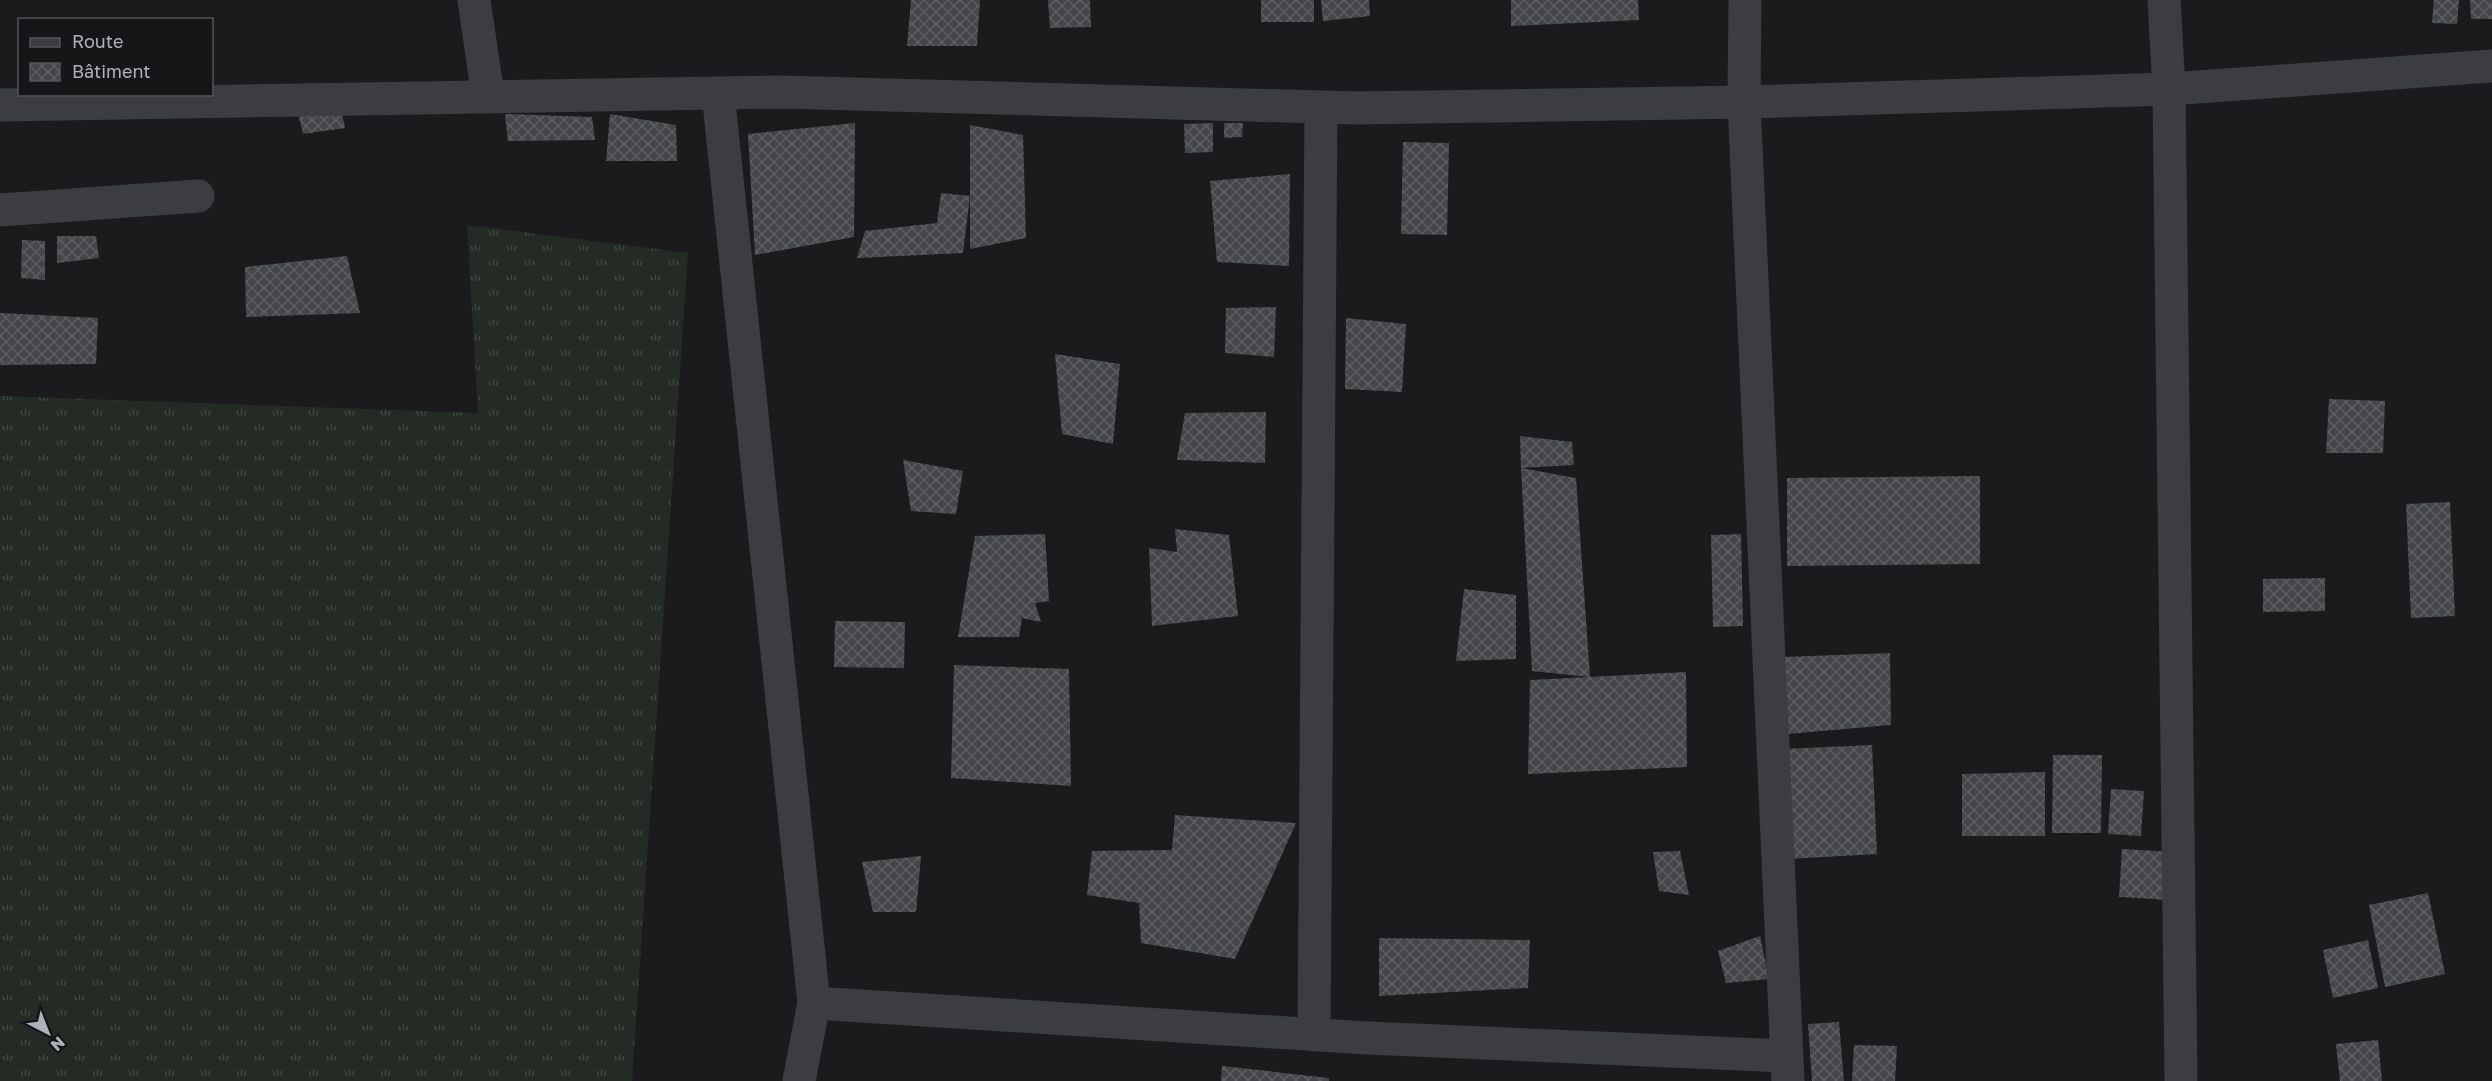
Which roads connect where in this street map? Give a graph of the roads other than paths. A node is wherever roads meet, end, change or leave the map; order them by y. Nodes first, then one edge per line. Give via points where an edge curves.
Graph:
1 (474, 0) edge
2 (1745, 0) edge
3 (2164, 0) edge
4 (2492, 66) edge
5 (2169, 89) junction
6 (718, 93) junction
7 (488, 96) junction
8 (1744, 102) junction
9 (0, 105) edge
10 (1321, 107) junction
11 (198, 196) dead end
12 (0, 210) edge
13 (814, 1003) junction
14 (1314, 1035) junction
15 (1786, 1068) edge
16 (799, 1081) edge
17 (2181, 1081) edge

1 - 7 street
2 - 8 street
3 - 5 street
4 - 5 street
5 - 8 street
5 - 17 street
6 - 7 street
6 - 10 street
6 - 13 street
7 - 9 street
8 - 10 street
8 - 15 street
10 - 14 street
11 - 12 street
13 - 14 street
13 - 16 street
14 - 15 street

